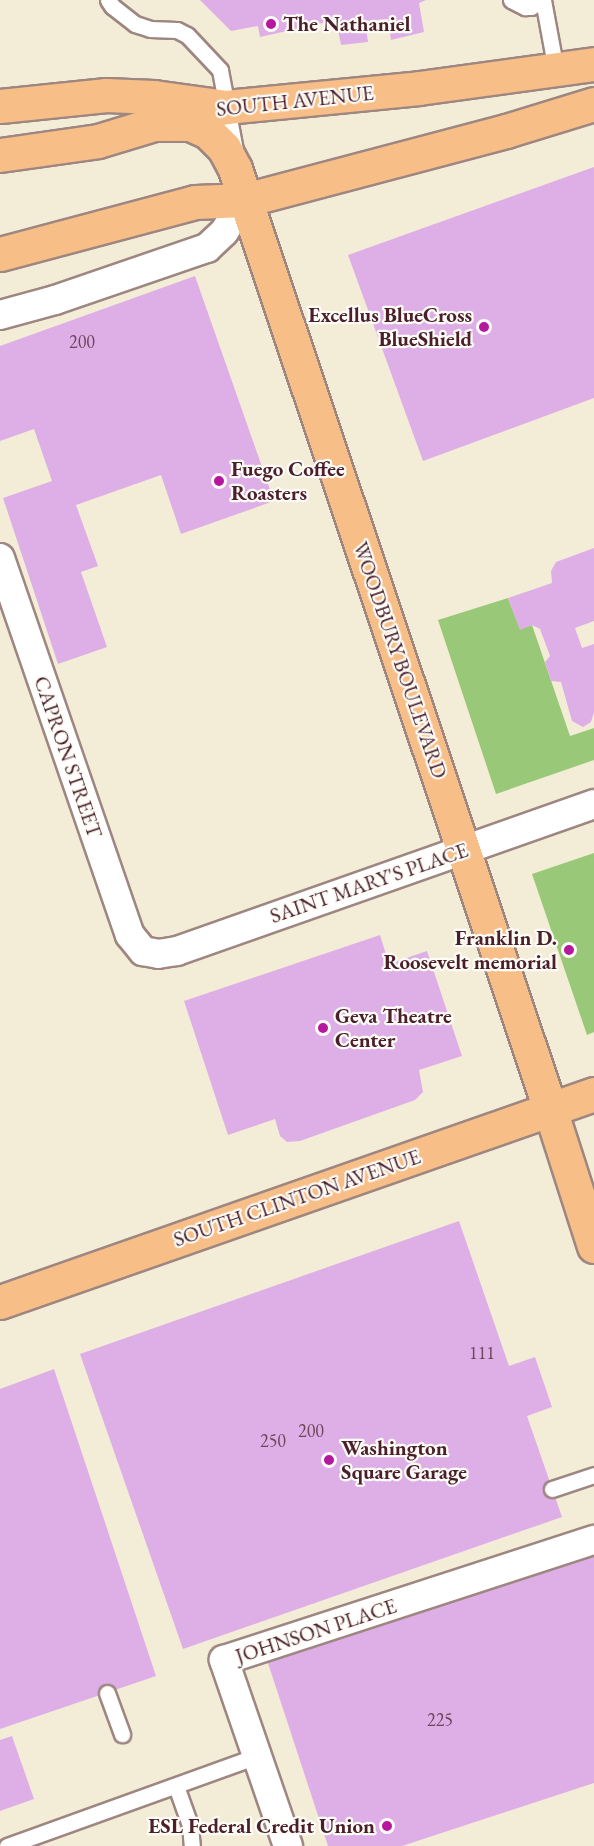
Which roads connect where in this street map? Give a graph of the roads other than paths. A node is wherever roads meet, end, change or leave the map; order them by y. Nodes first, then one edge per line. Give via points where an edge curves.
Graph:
1 (108, 0) edge
2 (511, 0) edge
3 (543, 0) edge
4 (594, 64) edge
5 (556, 70) junction
6 (594, 104) edge
7 (0, 106) edge
8 (226, 107) junction
9 (157, 124) junction
10 (0, 155) edge
11 (245, 200) junction
12 (0, 254) edge
13 (0, 315) edge
14 (0, 558) edge
15 (6, 594) edge
16 (594, 804) edge
17 (464, 850) junction
18 (143, 951) joint
19 (594, 1094) edge
20 (550, 1109) junction
21 (594, 1246) edge
22 (0, 1302) edge
23 (594, 1475) edge
24 (552, 1489) dead end
25 (594, 1540) edge
26 (108, 1693) dead end
27 (122, 1734) dead end
28 (257, 1756) junction
29 (176, 1786) junction
30 (7, 1846) edge
31 (192, 1846) edge
32 (288, 1846) edge

1 - 8 lane via 135,24 177,30 196,42 220,70
2 - 3 lane via 525,7
3 - 5 lane
4 - 5 main road, SOUTH AVENUE
5 - 8 main road, SOUTH AVENUE
6 - 11 main road
7 - 8 main road via 106,95
8 - 9 main road, SOUTH AVENUE
8 - 11 lane
9 - 10 main road, SOUTH AVENUE via 98,141
9 - 11 main road, WOODBURY BOULEVARD via 190,124 217,139 230,158
11 - 12 main road via 195,202
11 - 13 street via 224,232 207,248
11 - 17 main road, WOODBURY BOULEVARD
14 - 15 street, CAPRON STREET
15 - 18 street, CAPRON STREET via 130,935
16 - 17 street, SAINT MARY'S PLACE
17 - 18 street, SAINT MARY'S PLACE via 177,951
17 - 20 main road, WOODBURY BOULEVARD
19 - 20 main road, SOUTH CLINTON AVENUE
20 - 21 main road, WOODBURY BOULEVARD
20 - 22 main road, SOUTH CLINTON AVENUE
23 - 24 lane
25 - 28 street, JOHNSON PLACE via 224,1660
26 - 27 lane
28 - 29 lane
28 - 32 street, JOHNSON PLACE
29 - 30 lane
29 - 31 lane via 190,1826

